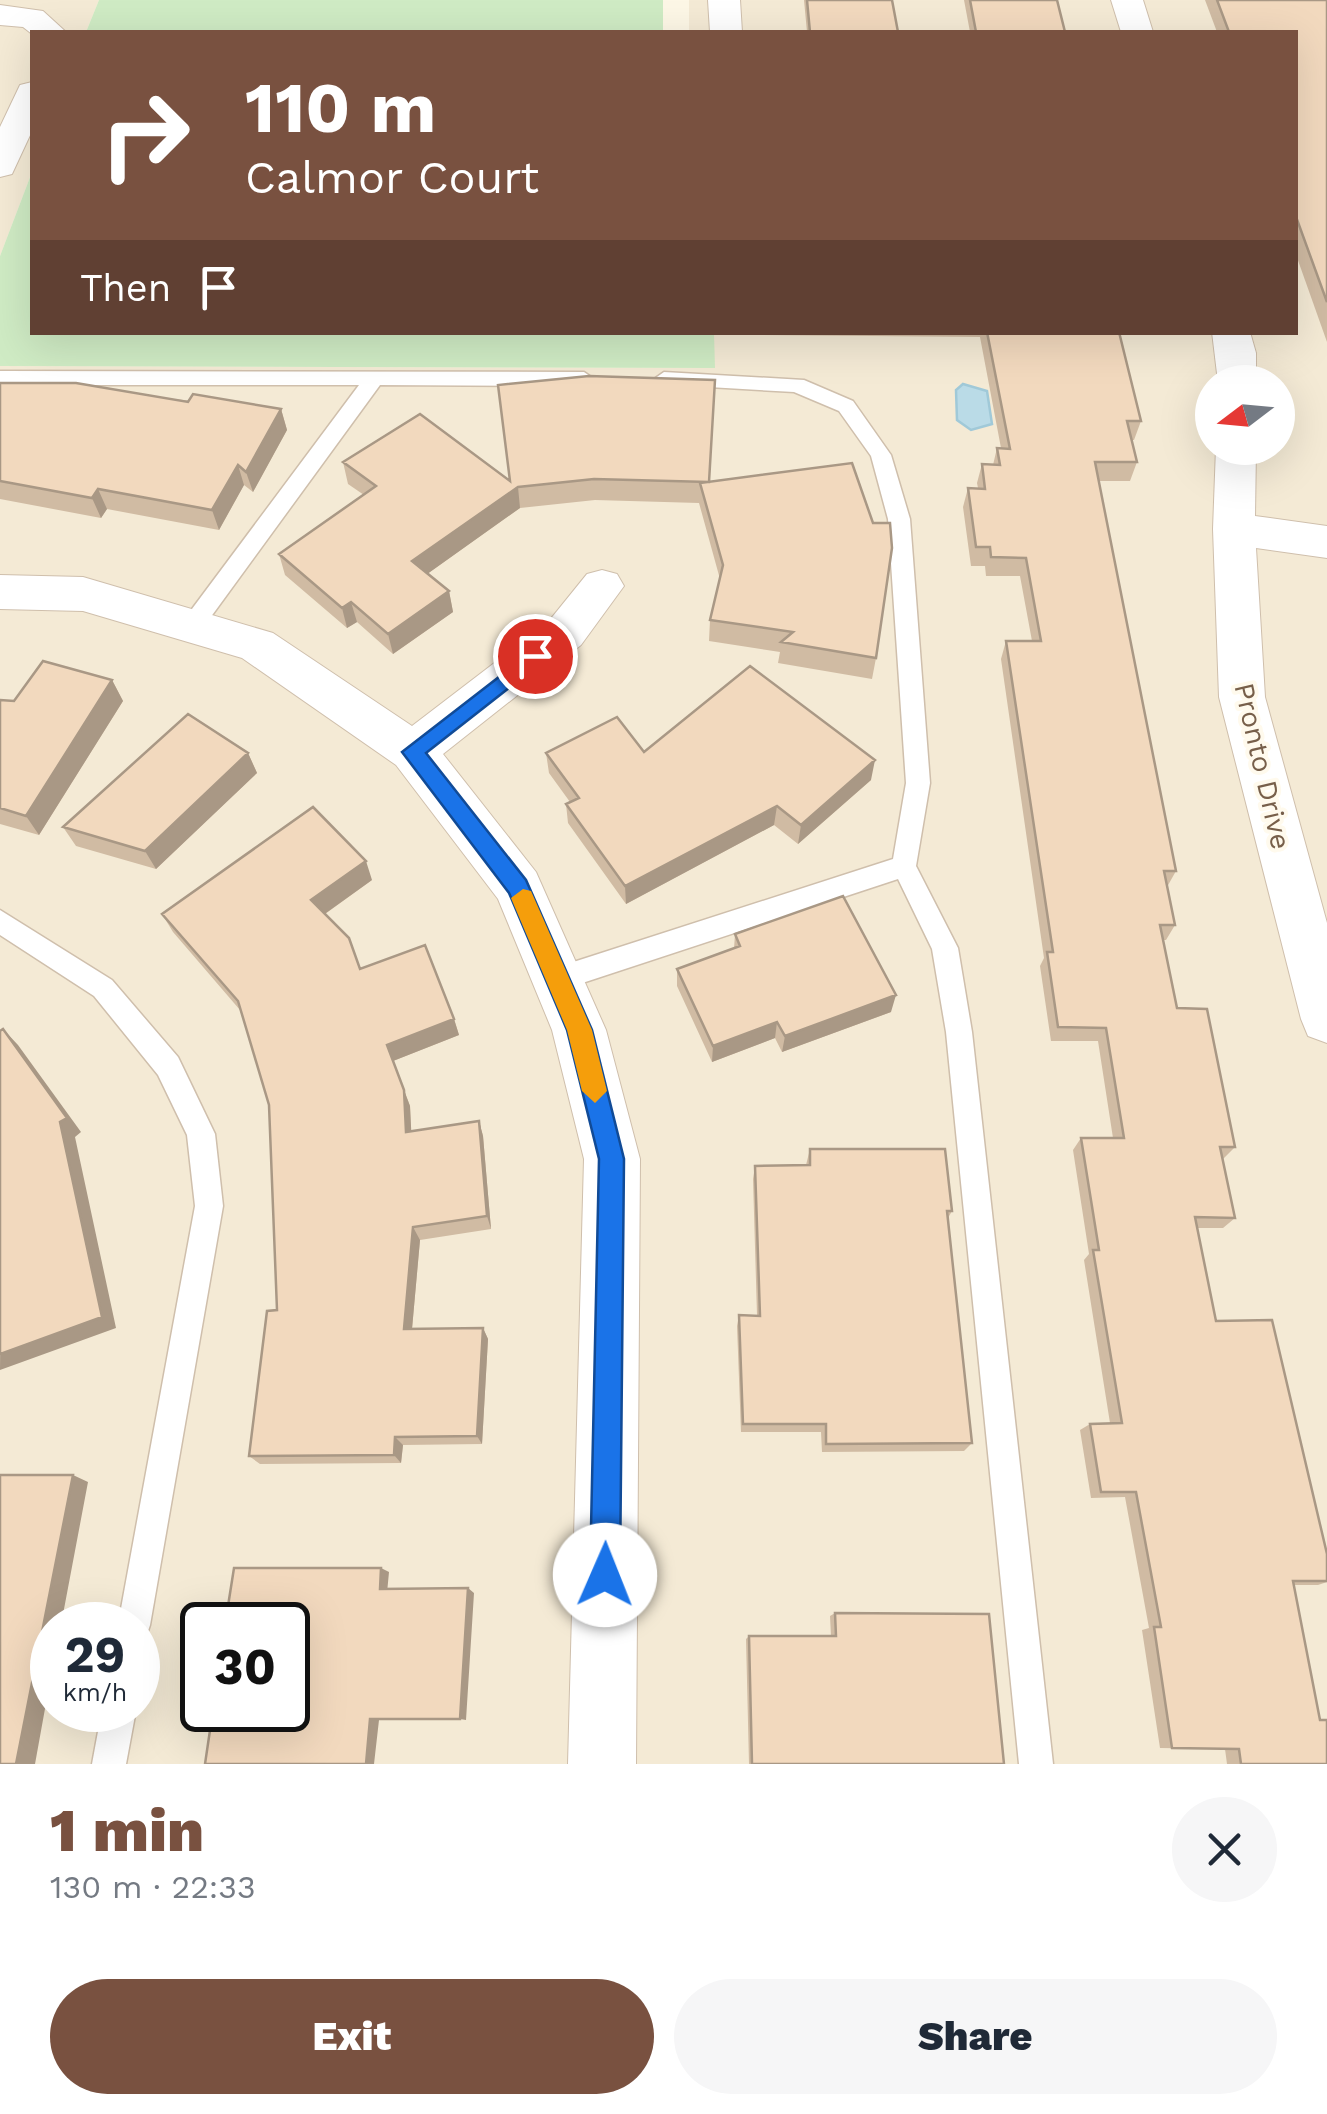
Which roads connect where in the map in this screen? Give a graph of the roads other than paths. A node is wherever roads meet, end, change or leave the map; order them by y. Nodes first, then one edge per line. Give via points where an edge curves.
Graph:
1 (724, 0) edge
2 (1127, 0) edge
3 (0, 15) edge
4 (47, 30) edge
5 (726, 30) edge
6 (1136, 30) edge
7 (30, 97) edge
8 (0, 167) edge
9 (1232, 335) edge
10 (1237, 365) edge
11 (0, 378) edge
12 (374, 379) junction
13 (608, 379) edge
14 (647, 380) edge
15 (1236, 465) edge
16 (1234, 529) junction
17 (1327, 542) edge
18 (602, 586) dead end
19 (0, 592) edge
20 (194, 623) junction
21 (413, 752) junction
22 (904, 866) junction
23 (0, 921) edge
24 (558, 979) junction
25 (1327, 1020) edge
26 (138, 1602) edge
27 (114, 1732) edge
28 (109, 1764) edge
29 (602, 1764) edge
30 (1036, 1764) edge

1 - 5 street
2 - 6 street
3 - 4 street via 32,18
7 - 8 street
9 - 10 street
11 - 12 lane
12 - 13 lane
12 - 20 lane
14 - 22 lane via 797,385 846,406 881,455 898,519 918,783
15 - 16 street, Pronto Drive
16 - 17 street
16 - 25 street, Pronto Drive via 1242,697
18 - 21 street via 565,633
19 - 20 street via 83,594
20 - 21 street via 257,645
21 - 24 street via 518,887
22 - 24 lane
22 - 30 lane via 945,948 958,1032
23 - 26 lane via 103,988 168,1066 201,1134 209,1206
24 - 29 street via 580,1030 612,1159
27 - 28 lane

